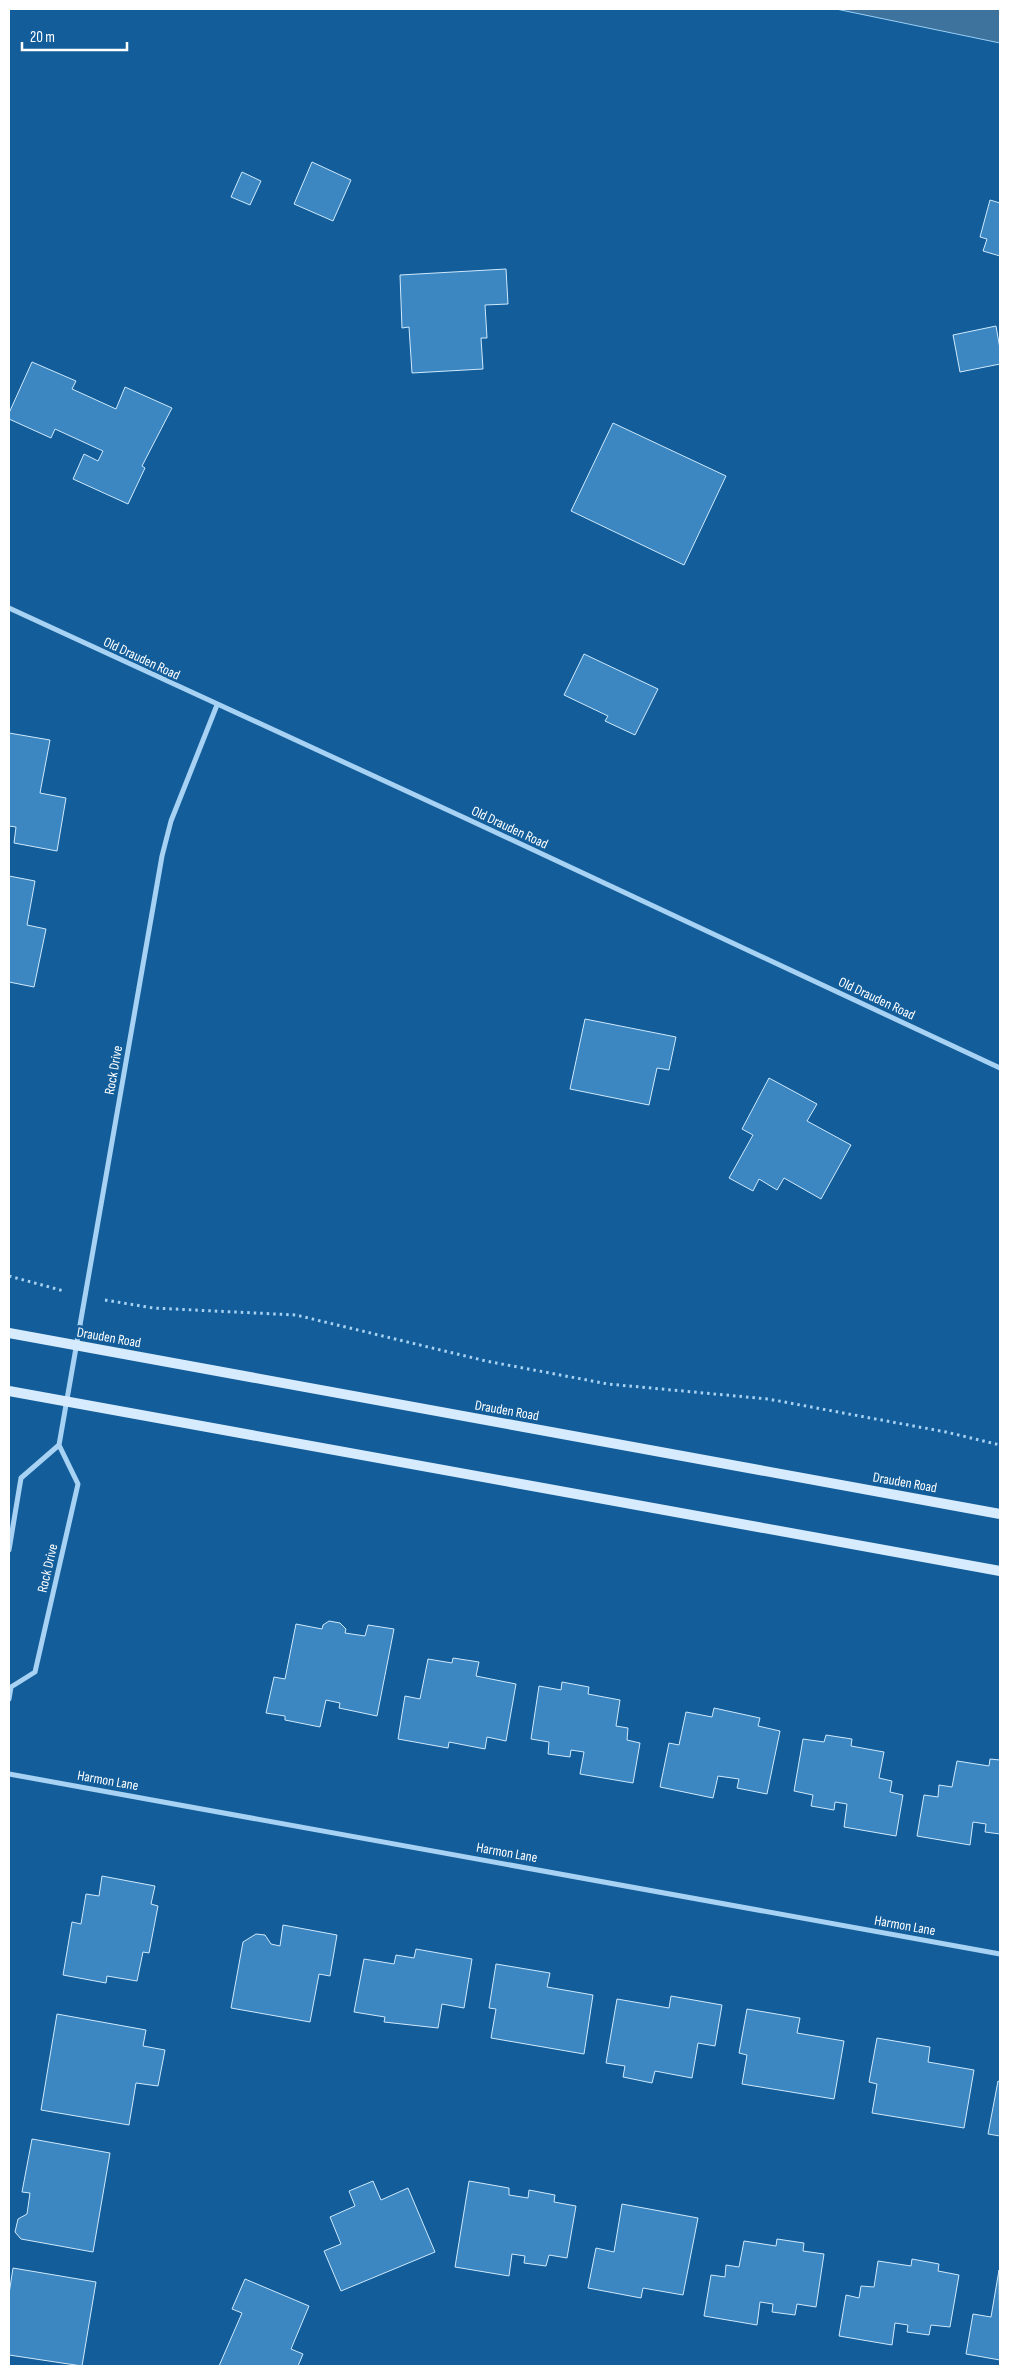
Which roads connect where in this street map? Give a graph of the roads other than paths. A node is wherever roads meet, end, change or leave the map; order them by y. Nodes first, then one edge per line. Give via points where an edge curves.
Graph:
1 (9, 608) edge
2 (217, 706) junction
3 (1000, 1068) edge
4 (9, 1333) edge
5 (76, 1345) junction
6 (9, 1391) edge
7 (66, 1401) junction
8 (59, 1445) junction
9 (1000, 1514) edge
10 (9, 1550) edge
11 (1000, 1571) edge
12 (10, 1685) edge
13 (9, 1699) edge
14 (9, 1774) edge
15 (1000, 1954) edge

1 - 2 street, Old Drauden Road
2 - 3 street, Old Drauden Road
2 - 5 street, Rock Drive via 171,821 162,856
4 - 5 street, Drauden Road
5 - 7 street, Rock Drive
5 - 9 street, Drauden Road
6 - 7 street
7 - 8 street, Rock Drive
7 - 11 street
8 - 10 street via 21,1478
8 - 12 street, Rock Drive via 78,1484 35,1672
12 - 13 street, Rock Drive
14 - 15 street, Harmon Lane

